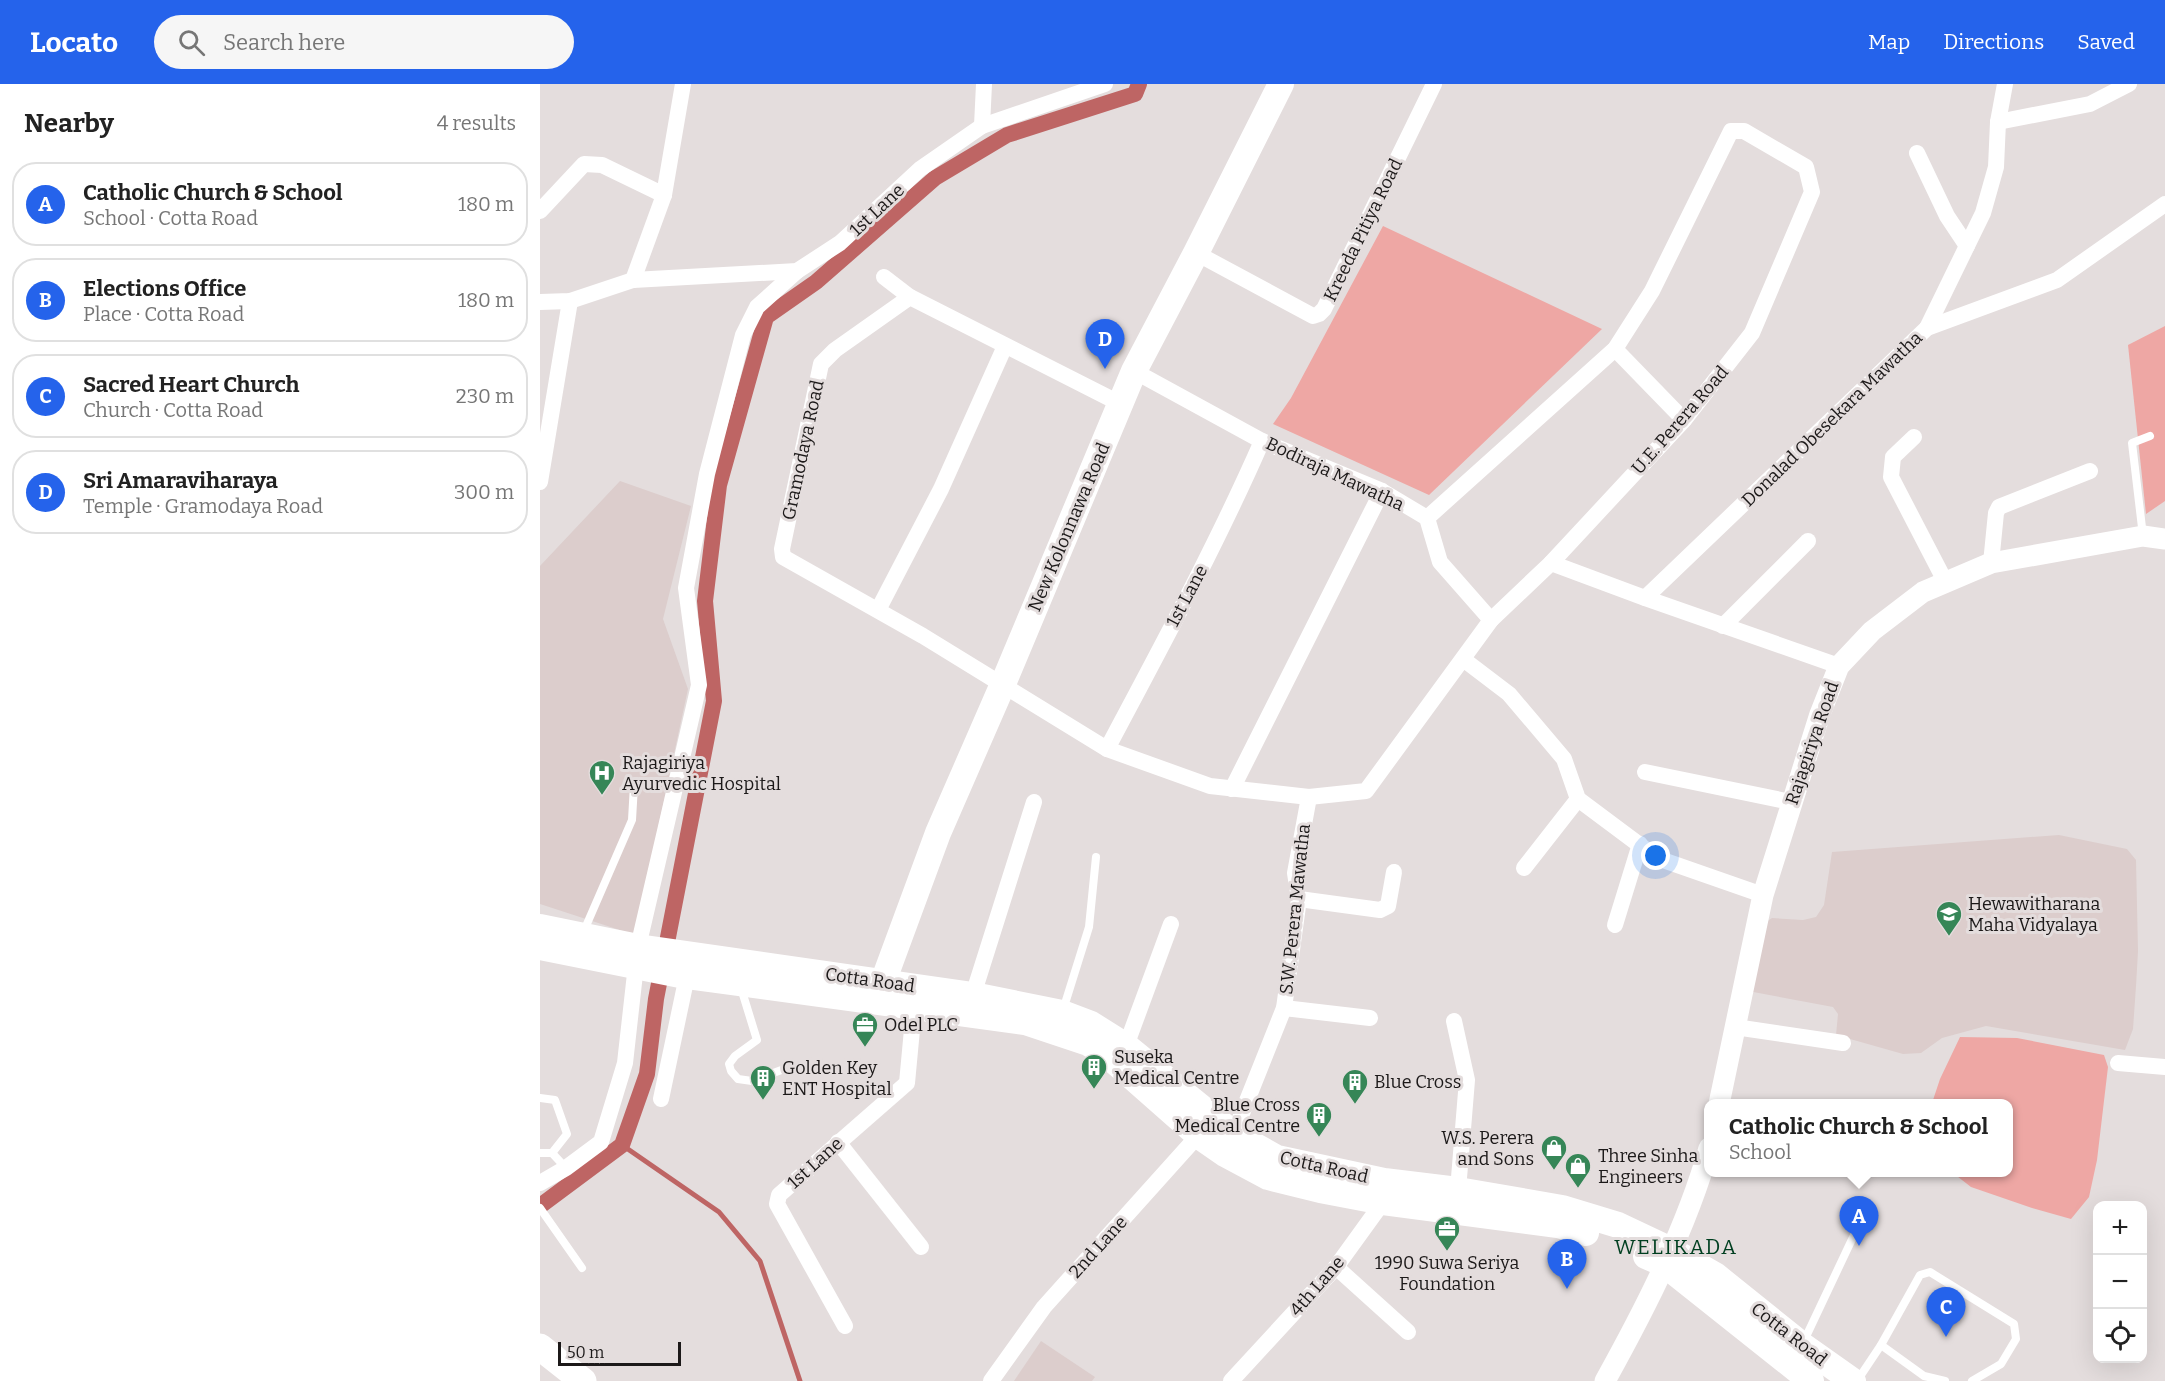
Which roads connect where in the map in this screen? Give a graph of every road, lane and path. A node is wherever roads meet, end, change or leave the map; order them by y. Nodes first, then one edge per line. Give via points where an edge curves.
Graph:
1 (683, 84) edge
2 (984, 84) edge
3 (1105, 84) edge
4 (1281, 84) edge
5 (1434, 84) edge
6 (2005, 84) edge
7 (2129, 84) edge
8 (1998, 122) junction
9 (982, 126) junction
10 (1917, 153) dead end
11 (664, 195) junction
12 (2165, 204) edge
13 (540, 211) edge
14 (1968, 246) junction
15 (1196, 253) junction
16 (797, 271) junction
17 (884, 277) dead end
18 (633, 280) junction
19 (910, 297) junction
20 (540, 302) edge
21 (570, 302) junction
22 (1927, 328) junction
23 (1005, 346) junction
24 (1615, 349) junction
25 (1134, 371) junction
26 (1121, 404) junction
27 (1684, 420) junction
28 (2150, 436) dead end
29 (1914, 437) dead end
30 (1262, 441) junction
31 (2090, 471) dead end
32 (540, 482) edge
33 (1382, 491) junction
34 (1427, 518) junction
35 (2143, 536) junction
36 (2165, 539) edge
37 (1808, 541) dead end
38 (1551, 563) junction
39 (1991, 563) junction
40 (1946, 583) junction
41 (1645, 598) junction
42 (878, 610) junction
43 (1491, 620) junction
44 (1723, 626) junction
45 (1463, 658) junction
46 (1839, 666) junction
47 (1003, 684) junction
48 (1107, 749) junction
49 (1645, 772) dead end
50 (634, 785) dead end
51 (1232, 789) junction
52 (1309, 797) junction
53 (1578, 799) junction
54 (1034, 802) dead end
55 (1791, 802) junction
56 (1640, 844) junction
57 (1096, 857) dead end
58 (1524, 868) dead end
59 (1394, 872) dead end
60 (1763, 895) junction
61 (1299, 899) junction
62 (1171, 924) dead end
63 (1615, 925) dead end
64 (540, 927) edge
65 (582, 937) junction
66 (540, 947) edge
67 (637, 957) junction
68 (684, 968) junction
69 (741, 971) junction
70 (883, 982) junction
71 (973, 995) junction
72 (914, 1008) junction
73 (1284, 1008) junction
74 (1062, 1013) junction
75 (1370, 1018) dead end
76 (1454, 1021) dead end
77 (1735, 1027) junction
78 (1843, 1043) dead end
79 (1126, 1046) junction
80 (2118, 1063) dead end
81 (792, 1066) dead end
82 (2165, 1067) edge
83 (540, 1098) edge
84 (662, 1099) dead end
85 (1720, 1099) edge
86 (1206, 1127) junction
87 (838, 1142) junction
88 (1229, 1144) junction
89 (540, 1153) edge
90 (552, 1153) junction
91 (1704, 1165) edge
92 (566, 1168) junction
93 (540, 1183) edge
94 (1458, 1190) junction
95 (1383, 1192) junction
96 (540, 1208) edge
97 (1529, 1212) junction
98 (1863, 1216) dead end
99 (921, 1247) dead end
100 (1667, 1257) junction
101 (1336, 1267) junction
102 (582, 1268) dead end
103 (845, 1326) dead end
104 (1408, 1332) dead end
105 (1802, 1345) junction
106 (1881, 1345) junction
107 (540, 1347) edge
108 (1844, 1378) edge
109 (583, 1381) edge
110 (991, 1381) edge
111 (1231, 1381) edge
112 (1605, 1381) edge
113 (1811, 1381) edge
114 (1945, 1381) edge
115 (1972, 1381) edge

1 - 11 street
2 - 9 street
3 - 9 street, 1st Lane
4 - 15 main road, New Kolonnawa Road
5 - 15 street, Kreeda Pitiya Road via 1319,315 1313,316
6 - 8 street
7 - 8 street via 2090,104
8 - 14 street via 1996,167 1983,213
9 - 16 street, 1st Lane via 920,169 840,243
10 - 14 street via 1947,216
11 - 13 street via 602,165 584,164
11 - 18 street
12 - 22 street, Donalad Obesekara Mawatha via 2057,280
14 - 22 street
15 - 25 main road, New Kolonnawa Road
16 - 18 street, 1st Lane
16 - 67 street via 757,307 743,335 707,474 686,588 699,685
17 - 19 street
18 - 21 street, 1st Lane
19 - 23 street
19 - 42 street, Gramodaya Road via 821,364 782,549 789,562
20 - 21 street, 1st Lane
21 - 32 street
22 - 41 street, Donalad Obesekara Mawatha
23 - 26 street
23 - 42 street via 941,489
24 - 27 street
24 - 27 street, U.E. Perera Road via 1652,291 1731,131 1744,131 1806,167 1812,192 1752,333
24 - 34 street, U.E. Perera Road
25 - 26 main road, New Kolonnawa Road
25 - 30 street, Bodiraja Mawatha
26 - 47 main road, New Kolonnawa Road
27 - 38 street, U.E. Perera Road
28 - 35 lane via 2132,443
29 - 40 street via 1893,457 1891,477
30 - 33 street, Bodiraja Mawatha
30 - 48 street, 1st Lane via 1209,555
31 - 39 street via 1999,507
33 - 34 street, Bodiraja Mawatha
33 - 51 street
34 - 43 street via 1440,562
35 - 36 street, Rajagiriya Road
35 - 39 street, Rajagiriya Road
37 - 44 street
38 - 41 street
38 - 43 street, U.E. Perera Road
39 - 40 street, Rajagiriya Road
40 - 46 street, Rajagiriya Road via 1923,592 1872,631
41 - 44 street
42 - 47 street, Gramodaya Road
43 - 45 street, U.E. Perera Road
44 - 46 street
45 - 52 street, U.E. Perera Road via 1366,791
45 - 53 street via 1509,694 1564,759
46 - 55 street, Rajagiriya Road
47 - 48 street, U.E. Perera Road
47 - 70 main road, New Kolonnawa Road via 938,833
48 - 51 street, U.E. Perera Road via 1210,786
49 - 55 street
50 - 65 lane via 632,820
51 - 52 street, U.E. Perera Road
52 - 61 street, S.W. Perera Mawatha via 1295,873
53 - 56 street
53 - 58 street
54 - 71 street
55 - 60 street, Rajagiriya Road
56 - 60 street via 1657,858
56 - 63 street
57 - 74 lane via 1089,927
59 - 61 street via 1388,906 1380,910
60 - 77 street, Rajagiriya Road
61 - 73 street, S.W. Perera Mawatha
62 - 79 street
64 - 65 main road
65 - 67 main road
66 - 67 main road
67 - 68 main road, Cotta Road
67 - 92 street via 625,1063 601,1142
68 - 69 main road, Cotta Road
68 - 84 street
69 - 70 main road, Cotta Road
69 - 72 main road, Cotta Road
69 - 81 lane via 757,1040 735,1056 729,1064 731,1071 738,1079 752,1081
70 - 71 main road, Cotta Road
71 - 74 main road, Cotta Road
72 - 86 main road, Cotta Road via 1025,1022 1088,1043
72 - 87 street, 1st Lane via 906,1083
73 - 75 street
73 - 88 street, S.W. Perera Mawatha
74 - 79 main road, Cotta Road via 1091,1024
76 - 94 street via 1467,1080
77 - 78 street
77 - 85 street, Rajagiriya Road
79 - 86 main road, Cotta Road
80 - 82 street
83 - 90 lane via 555,1101 567,1134
86 - 88 main road, Cotta Road
86 - 110 street, 2nd Lane via 1044,1307
87 - 99 street
87 - 103 street, 1st Lane via 779,1195 777,1204
88 - 95 main road, Cotta Road via 1268,1177 1320,1191
89 - 90 lane
90 - 92 lane
91 - 100 street
92 - 93 street
94 - 95 main road, Cotta Road
94 - 97 main road, Cotta Road
95 - 97 main road, Cotta Road
95 - 101 street, 4th Lane
96 - 102 lane
97 - 100 main road, Cotta Road via 1562,1209 1618,1226
98 - 105 lane
100 - 105 main road, Cotta Road via 1715,1275
100 - 112 street
100 - 113 main road, Cotta Road
101 - 104 street
101 - 111 street, 4th Lane
105 - 108 main road, Cotta Road
106 - 108 lane
106 - 114 lane via 1924,1376
106 - 115 lane via 1920,1275 1930,1272 2014,1324 2016,1339 2001,1364
107 - 109 highway

